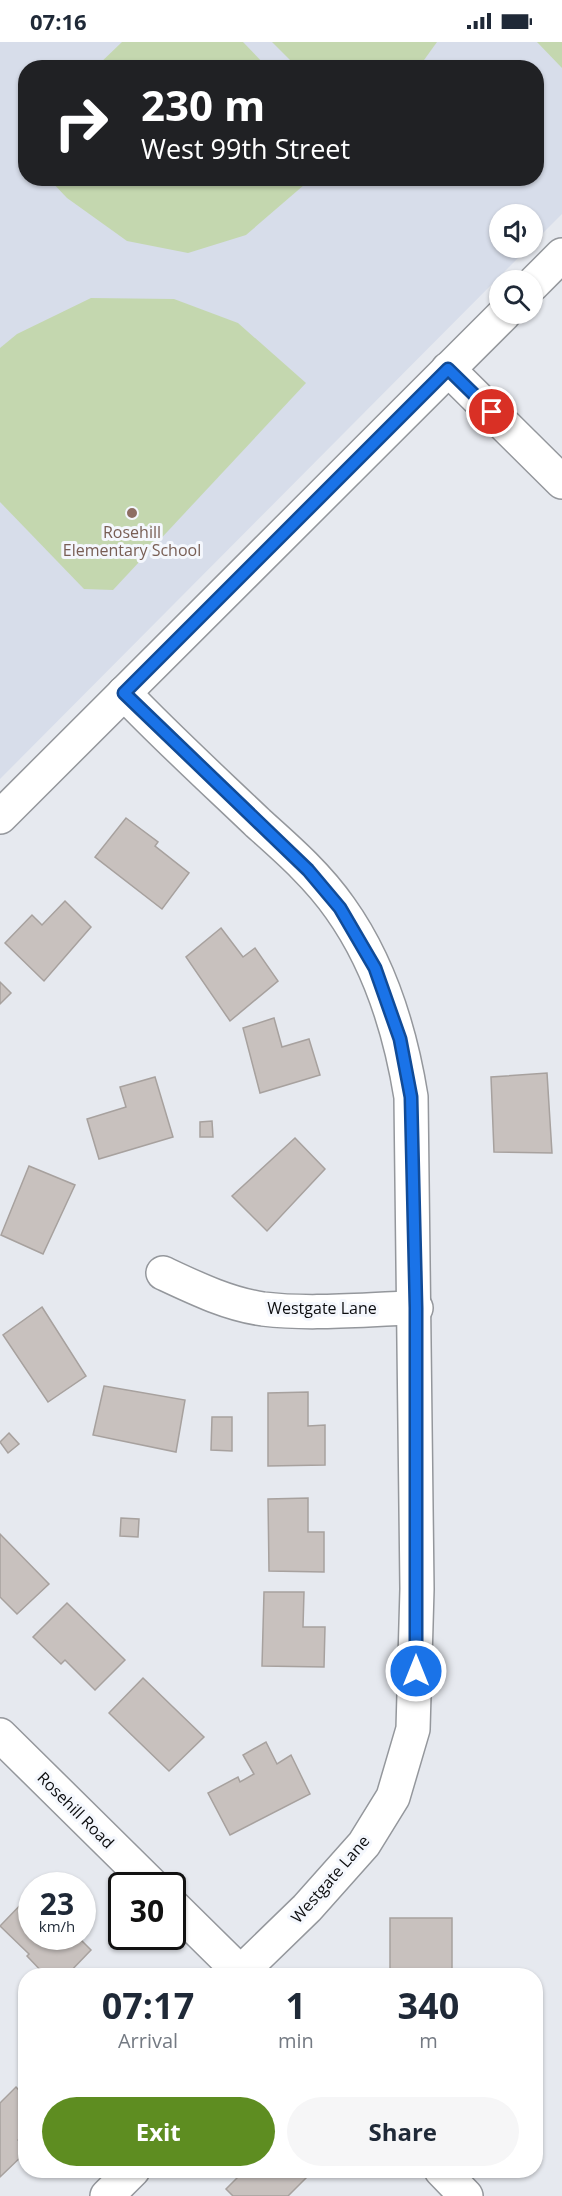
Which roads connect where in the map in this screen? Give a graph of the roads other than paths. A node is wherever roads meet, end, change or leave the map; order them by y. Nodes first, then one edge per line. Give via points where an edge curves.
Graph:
1 (562, 255) edge
2 (543, 274) edge
3 (494, 324) edge
4 (448, 369) junction
5 (562, 482) edge
6 (124, 693) junction
7 (0, 817) edge
8 (163, 1273) dead end
9 (416, 1308) junction
10 (0, 1735) edge
11 (139, 1872) edge
12 (186, 1919) edge
13 (237, 1968) edge
14 (249, 1968) edge
15 (125, 2178) edge
16 (449, 2178) edge
17 (107, 2196) edge
18 (466, 2196) edge

1 - 2 street
3 - 4 street
4 - 5 street
4 - 6 street
6 - 7 street
6 - 9 street, Westgate Lane via 308,870 340,908 375,968 403,1047 411,1097
8 - 9 street, Westgate Lane via 216,1297 262,1309
9 - 14 street, Westgate Lane via 417,1589 413,1729 393,1797 364,1844
10 - 11 street, Rosehill Road
12 - 13 street
15 - 17 street
16 - 18 street

